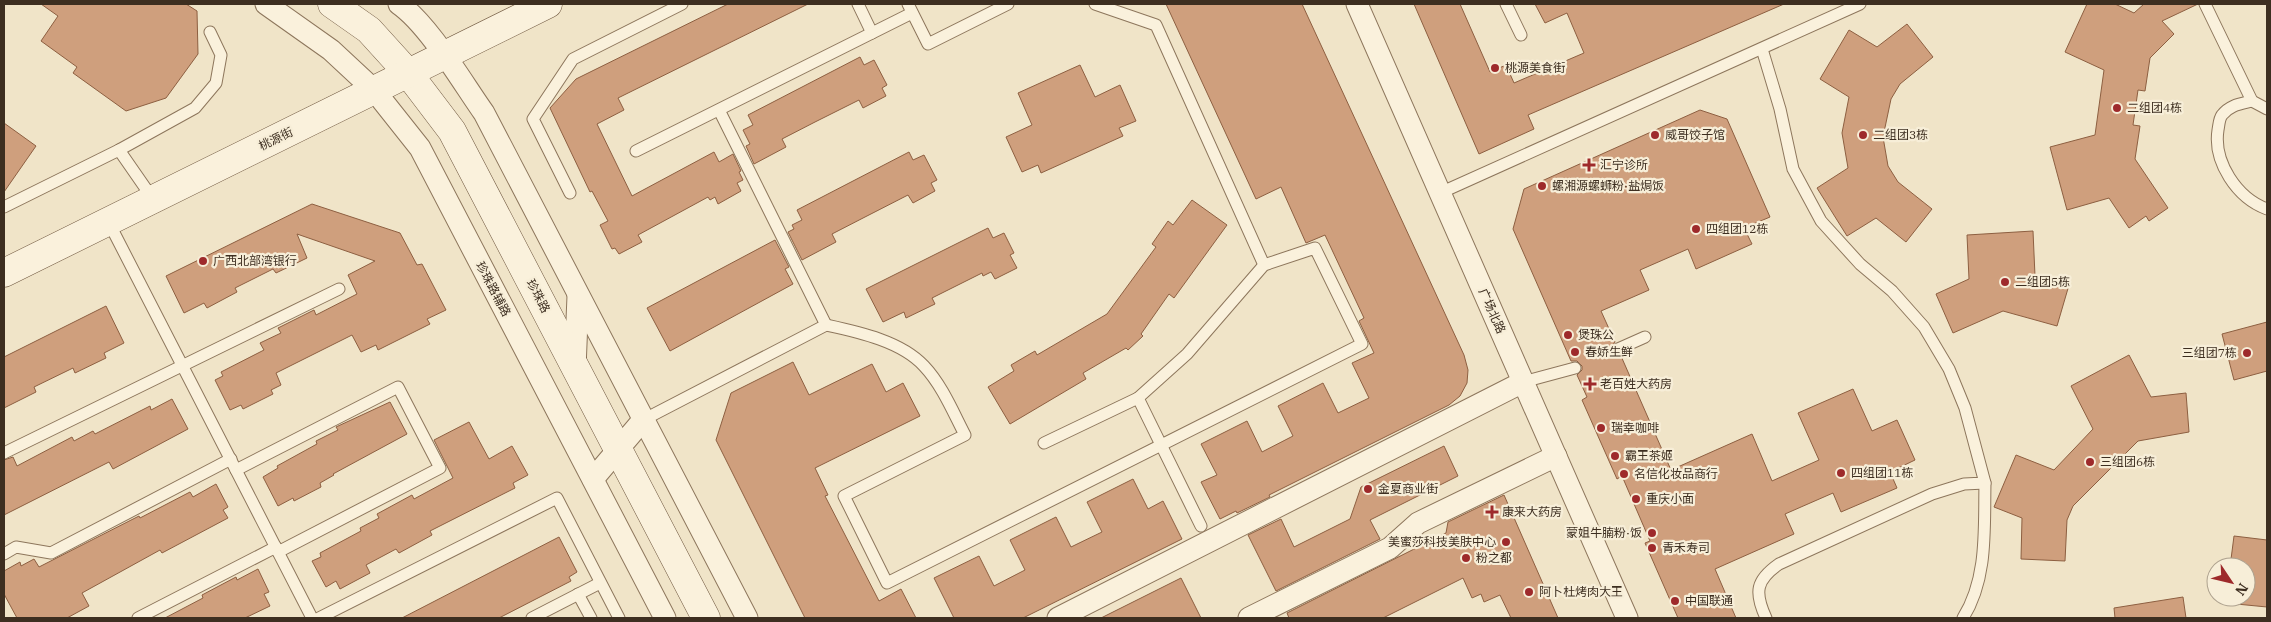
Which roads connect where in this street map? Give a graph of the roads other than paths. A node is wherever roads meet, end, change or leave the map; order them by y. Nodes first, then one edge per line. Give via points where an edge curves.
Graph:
1 (266, 4) edge
2 (332, 4) edge
3 (399, 4) edge
4 (548, 4) edge
5 (682, 4) edge
6 (858, 4) edge
7 (1008, 4) edge
8 (1095, 4) edge
9 (1357, 4) edge
10 (1506, 4) edge
11 (1860, 4) edge
12 (2205, 4) edge
13 (910, 8) edge
14 (210, 32) dead end
15 (872, 33) junction
16 (1521, 35) dead end
17 (1762, 50) junction
18 (444, 55) junction
19 (408, 73) junction
20 (374, 90) junction
21 (2252, 101) junction
22 (2267, 109) edge
23 (719, 110) junction
24 (119, 150) junction
25 (636, 151) dead end
26 (570, 193) dead end
27 (1440, 193) junction
28 (153, 200) junction
29 (4, 207) edge
30 (2267, 209) edge
31 (108, 221) junction
32 (1264, 265) junction
33 (4, 273) edge
34 (339, 289) dead end
35 (578, 295) junction
36 (826, 325) junction
37 (1645, 337) dead end
38 (1618, 349) dead end
39 (183, 366) junction
40 (575, 368) junction
41 (1575, 368) dead end
42 (1523, 382) junction
43 (1138, 398) junction
44 (643, 420) junction
45 (1044, 443) dead end
46 (1161, 445) junction
47 (618, 449) junction
48 (4, 453) edge
49 (1556, 456) junction
50 (231, 459) junction
51 (236, 470) junction
52 (593, 479) junction
53 (1985, 483) junction
54 (1201, 526) dead end
55 (277, 550) junction
56 (4, 554) edge
57 (600, 583) junction
58 (578, 594) junction
59 (138, 618) edge
60 (312, 618) edge
61 (319, 618) edge
62 (532, 618) edge
63 (591, 618) edge
64 (619, 618) edge
65 (665, 618) edge
66 (706, 618) edge
67 (747, 618) edge
68 (1058, 618) edge
69 (1249, 618) edge
70 (1627, 618) edge
71 (1766, 618) edge
72 (1963, 618) edge

1 - 20 street, 珍珠路辅路 via 331,50
2 - 19 street, 珍珠路 via 369,30
3 - 18 street
4 - 18 street, 桃源街
5 - 26 lane via 573,59 533,119
6 - 15 lane
7 - 13 lane via 928,44
8 - 32 lane via 1156,25
9 - 27 street, 广场北路
10 - 16 lane
11 - 17 lane
12 - 21 lane
13 - 15 lane
14 - 24 lane via 221,55 216,83 195,108
15 - 23 lane
17 - 27 lane
17 - 53 lane via 1780,109 1793,169 1821,221 1924,327 1949,369 1965,408
18 - 19 street, 桃源街
18 - 35 street via 484,113
19 - 20 street, 桃源街
19 - 40 street, 珍珠路 via 452,131
20 - 28 street, 桃源街
20 - 52 street, 珍珠路辅路 via 420,148
21 - 22 lane
21 - 30 lane via 2232,106 2220,117 2216,140 2223,167 2238,190
23 - 25 lane
23 - 36 lane
24 - 28 lane
24 - 29 lane
27 - 42 street, 广场北路
28 - 31 street, 桃源街
31 - 33 street, 桃源街
31 - 39 lane
32 - 43 lane via 1187,354
32 - 46 lane via 1315,248 1362,344
34 - 39 lane
35 - 40 street
35 - 44 street
36 - 44 lane
36 - 46 lane via 870,335 924,365 965,435 844,496 886,583
37 - 38 lane
39 - 48 lane
39 - 50 lane
40 - 47 street, 珍珠路
41 - 42 lane
42 - 49 street, 广场北路
42 - 68 street
43 - 45 lane
43 - 46 lane
44 - 47 street
44 - 67 street
46 - 54 lane
47 - 52 street
47 - 66 street, 珍珠路
49 - 69 street via 1418,523 1390,548
49 - 70 street, 广场北路
50 - 51 lane
50 - 56 lane via 51,553 16,547
51 - 55 lane
51 - 55 lane via 398,387 415,419 440,468
52 - 65 street, 珍珠路辅路
53 - 71 lane via 1964,484 1932,494 1779,564 1764,575 1758,590
53 - 72 lane via 1984,557 1972,604
55 - 59 lane
55 - 60 lane
57 - 58 lane
57 - 61 lane via 557,498
57 - 64 lane
58 - 62 lane
58 - 63 lane

